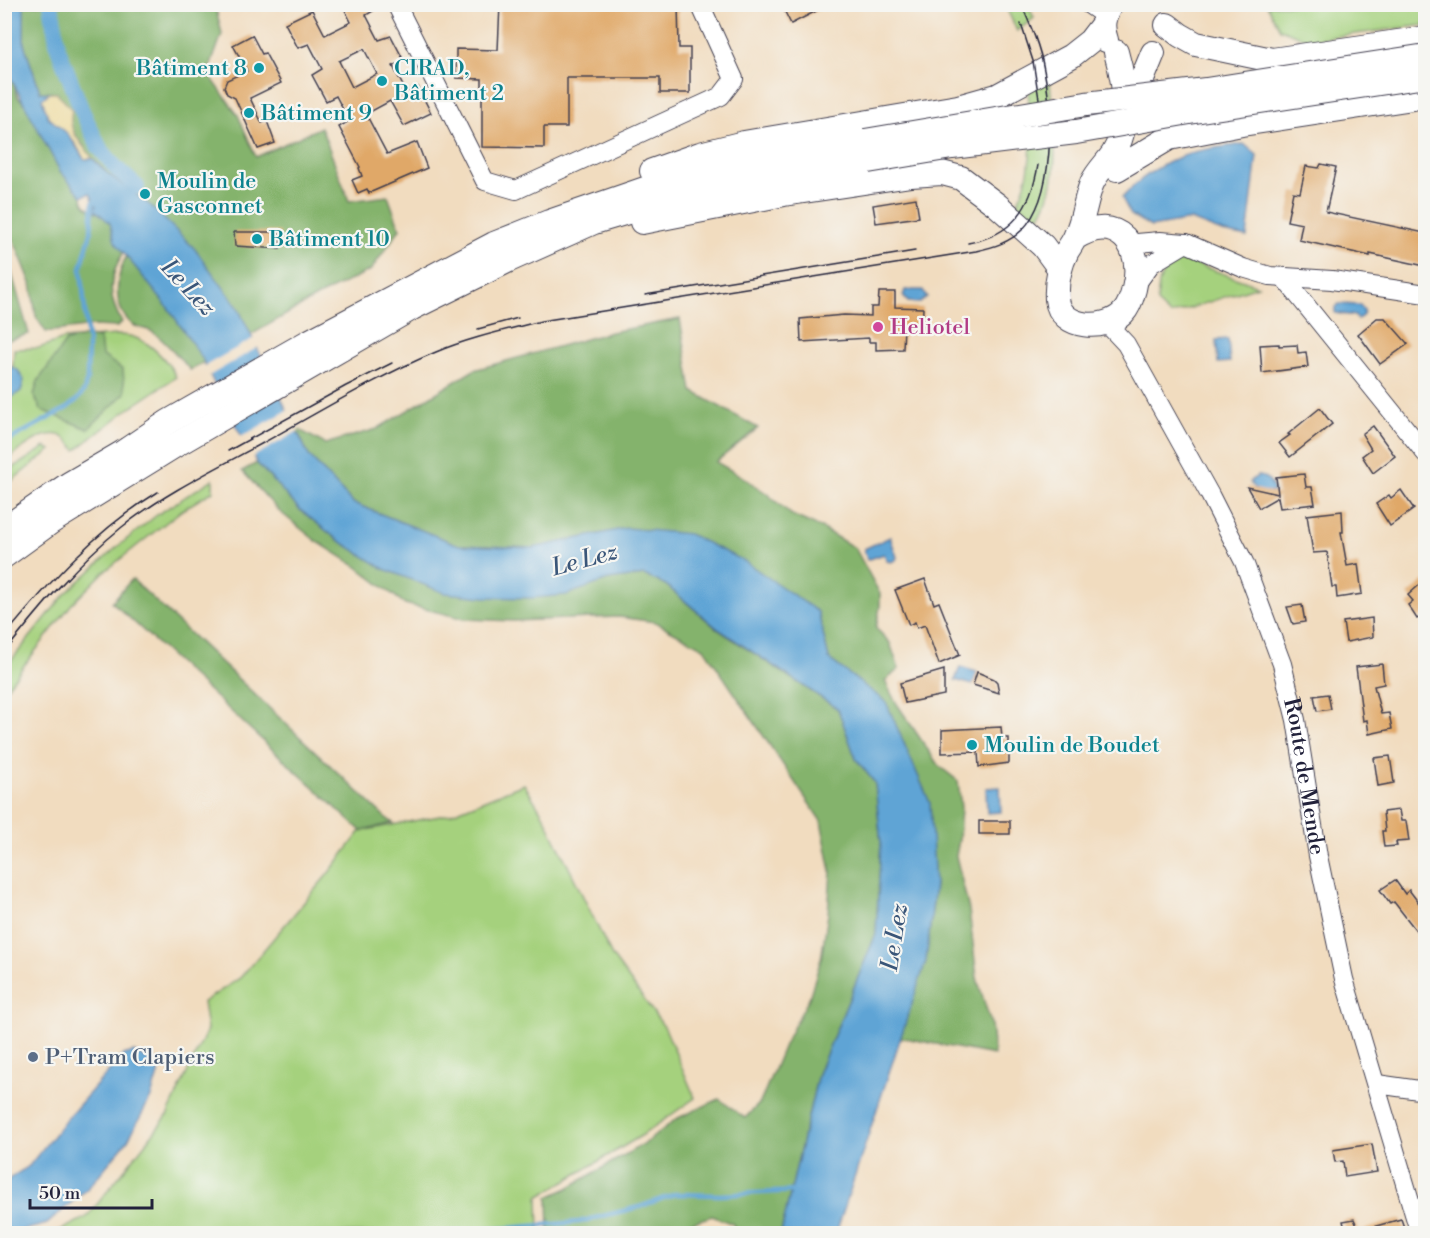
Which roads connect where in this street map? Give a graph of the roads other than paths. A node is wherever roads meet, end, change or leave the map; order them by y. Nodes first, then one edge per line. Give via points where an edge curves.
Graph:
1 (396, 4) edge
2 (700, 4) edge
3 (1104, 10) edge
4 (1163, 15) edge
5 (1425, 38) edge
6 (1116, 52) junction
7 (1152, 53) junction
8 (1425, 56) edge
9 (1425, 76) edge
10 (1425, 96) edge
11 (867, 151) junction
12 (1117, 169) junction
13 (549, 222) junction
14 (1106, 228) junction
15 (1076, 238) junction
16 (1186, 243) junction
17 (1131, 246) junction
18 (1060, 269) junction
19 (1284, 278) junction
20 (462, 283) junction
21 (1134, 288) junction
22 (1425, 294) edge
23 (1114, 319) junction
24 (315, 352) junction
25 (174, 432) junction
26 (1425, 454) edge
27 (4, 529) edge
28 (4, 556) edge
29 (1377, 1084) junction
30 (1425, 1091) edge
31 (1420, 1233) edge

1 - 2 street via 485,181 516,190 721,96 734,79
3 - 6 main road via 1107,43
3 - 13 main road via 1090,40 1071,56 997,96 958,107 700,154 592,196
4 - 5 main road via 1179,36 1196,44 1272,60
4 - 7 main road via 1166,36
6 - 7 main road via 1131,58
6 - 15 main road via 1125,101 1120,138 1093,181
7 - 12 main road via 1139,87 1133,132
8 - 11 main road, bridge via 1086,104
9 - 11 main road, bridge via 1076,132 952,147
10 - 12 main road via 1169,138
11 - 13 main road via 761,158 668,181
11 - 20 main road via 594,222
12 - 14 main road via 1103,200
13 - 24 main road via 494,244
14 - 15 main road via 1094,228
14 - 17 main road via 1125,236
15 - 18 main road
16 - 17 street
16 - 19 street via 1243,268
16 - 21 street via 1150,264
17 - 21 main road via 1137,268
18 - 20 main road via 1043,246 997,205 961,178 942,173 784,194 603,230 568,239
18 - 23 main road via 1057,302 1071,320 1081,324
19 - 22 street via 1332,280
19 - 26 street
20 - 24 main road
21 - 23 main road
23 - 29 street, Route de Mende via 1111,328 1126,344 1244,562 1282,664 1344,979
24 - 25 main road
25 - 27 main road via 122,453
25 - 28 main road
29 - 30 street
29 - 31 street, Route de Mende

